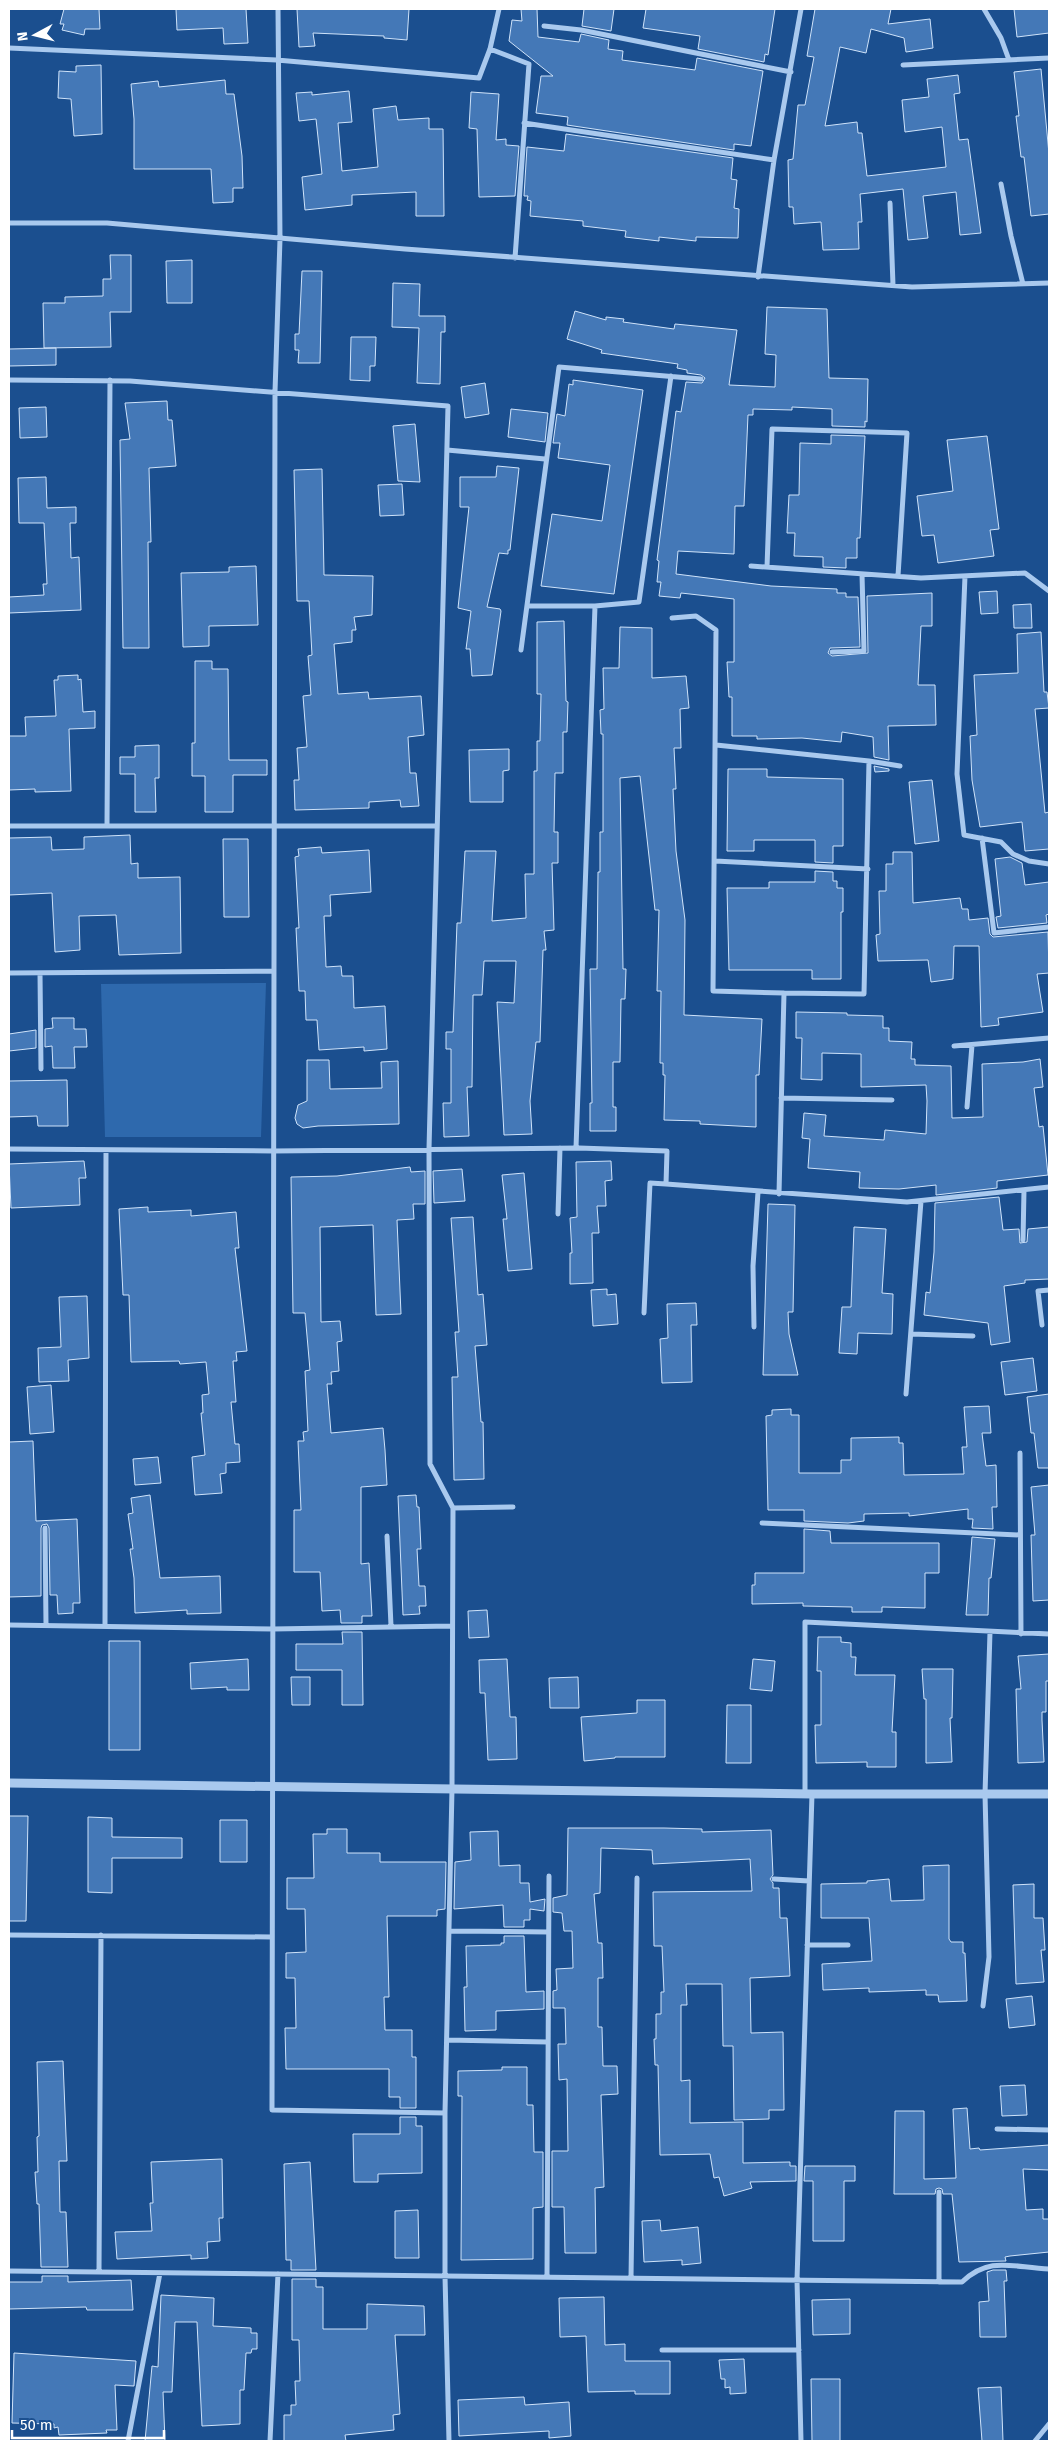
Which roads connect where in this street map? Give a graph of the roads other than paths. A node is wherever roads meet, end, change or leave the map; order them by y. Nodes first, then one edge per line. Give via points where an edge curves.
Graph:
1 (278, 9) edge
2 (498, 9) edge
3 (801, 9) edge
4 (984, 9) edge
5 (544, 26) dead end
6 (9, 48) edge
7 (490, 49) junction
8 (1049, 58) edge
9 (277, 60) junction
10 (1009, 60) junction
11 (903, 65) dead end
12 (791, 72) junction
13 (524, 123) junction
14 (774, 160) junction
15 (1001, 184) dead end
16 (890, 203) dead end
17 (9, 223) edge
18 (280, 239) junction
19 (515, 258) junction
20 (758, 277) junction
21 (1049, 283) edge
22 (1024, 284) junction
23 (894, 285) junction
24 (671, 376) junction
25 (701, 378) dead end
26 (9, 380) edge
27 (110, 380) junction
28 (275, 392) junction
29 (446, 450) junction
30 (545, 459) junction
31 (751, 566) dead end
32 (768, 567) junction
33 (862, 574) junction
34 (898, 576) junction
35 (965, 576) junction
36 (1049, 590) edge
37 (526, 606) junction
38 (595, 606) junction
39 (672, 618) dead end
40 (521, 650) dead end
41 (832, 652) dead end
42 (716, 746) junction
43 (869, 761) junction
44 (900, 766) dead end
45 (9, 826) edge
46 (107, 826) junction
47 (438, 826) junction
48 (274, 827) junction
49 (982, 838) junction
50 (715, 861) junction
51 (1049, 864) edge
52 (868, 869) junction
53 (1049, 927) edge
54 (274, 971) junction
55 (9, 973) edge
56 (40, 973) junction
57 (784, 993) junction
58 (1049, 1038) edge
59 (972, 1045) junction
60 (954, 1046) dead end
61 (41, 1069) dead end
62 (781, 1098) junction
63 (892, 1100) dead end
64 (967, 1107) dead end
65 (560, 1148) junction
66 (576, 1148) junction
67 (9, 1149) edge
68 (429, 1149) junction
69 (106, 1150) junction
70 (273, 1152) junction
71 (666, 1184) junction
72 (1049, 1187) edge
73 (1024, 1190) junction
74 (758, 1192) junction
75 (779, 1194) junction
76 (922, 1201) junction
77 (558, 1214) dead end
78 (1023, 1240) dead end
79 (1049, 1290) edge
80 (644, 1313) dead end
81 (1042, 1325) dead end
82 (754, 1327) dead end
83 (911, 1334) junction
84 (973, 1336) dead end
85 (906, 1394) dead end
86 (1020, 1453) dead end
87 (452, 1508) junction
88 (512, 1508) dead end
89 (762, 1523) dead end
90 (45, 1528) dead end
91 (1020, 1535) junction
92 (387, 1536) dead end
93 (9, 1624) edge
94 (46, 1625) junction
95 (105, 1625) junction
96 (391, 1626) junction
97 (451, 1626) junction
98 (272, 1629) junction
99 (990, 1632) junction
100 (1021, 1634) junction
101 (1049, 1634) edge
102 (9, 1783) edge
103 (272, 1787) junction
104 (452, 1789) junction
105 (808, 1794) junction
106 (985, 1794) junction
107 (1049, 1794) edge
108 (549, 1876) dead end
109 (637, 1878) dead end
110 (774, 1879) dead end
111 (809, 1880) junction
112 (449, 1931) junction
113 (548, 1932) junction
114 (9, 1935) edge
115 (101, 1935) junction
116 (272, 1937) junction
117 (848, 1944) dead end
118 (807, 1945) junction
119 (983, 2006) dead end
120 (447, 2040) junction
121 (548, 2042) junction
122 (445, 2113) junction
123 (997, 2130) dead end
124 (1049, 2130) edge
125 (939, 2192) dead end
126 (1049, 2270) edge
127 (9, 2271) edge
128 (99, 2272) junction
129 (160, 2273) junction
130 (278, 2274) junction
131 (445, 2276) junction
132 (547, 2277) junction
133 (632, 2278) junction
134 (797, 2280) junction
135 (939, 2282) junction
136 (662, 2350) dead end
137 (798, 2350) junction
138 (1049, 2424) edge
139 (128, 2441) edge
140 (270, 2441) edge
141 (449, 2441) edge
142 (801, 2441) edge
143 (1034, 2441) edge

1 - 9 street
2 - 7 street
3 - 12 street
4 - 10 street
5 - 12 street via 581,30
6 - 9 street
7 - 9 street via 479,78
7 - 13 street via 529,64
8 - 10 street
9 - 18 street
10 - 11 street
12 - 14 street
13 - 14 street
13 - 19 street
14 - 20 street
15 - 22 street
16 - 23 street
17 - 18 street via 107,223
18 - 19 street
18 - 28 street
19 - 20 street
20 - 23 street
21 - 22 street
22 - 23 street
24 - 25 street
24 - 30 street via 559,367
24 - 38 street via 639,602
26 - 27 street
27 - 28 street
27 - 46 street
28 - 29 street via 448,406
28 - 48 street
29 - 30 street
29 - 47 street
30 - 37 street
31 - 32 street
32 - 33 street
32 - 34 street via 772,429 907,434
33 - 34 street
33 - 41 street via 864,651
34 - 35 street
35 - 36 street via 1025,573
35 - 49 street via 957,774 964,835
37 - 38 street
37 - 40 street
38 - 66 street
39 - 42 street via 696,616 716,630
42 - 43 street
42 - 50 street
43 - 44 street
43 - 52 street
45 - 46 street
46 - 48 street
47 - 48 street
47 - 68 street
48 - 54 street
49 - 51 street via 1001,842 1013,854 1029,861
49 - 53 street via 994,933
50 - 52 street
50 - 57 street via 713,991
52 - 57 street via 864,994
54 - 56 street
54 - 70 street
55 - 56 street
56 - 61 street
57 - 62 street
58 - 59 street
59 - 60 street
59 - 64 street
62 - 63 street
62 - 75 street
65 - 66 street
65 - 68 street
65 - 77 street
66 - 71 street via 667,1151
67 - 69 street
68 - 70 street
68 - 87 street via 430,1464
69 - 70 street
69 - 95 street
70 - 98 street
71 - 74 street
71 - 80 street via 650,1183
72 - 73 street
73 - 76 street
73 - 78 street
74 - 75 street
74 - 82 street via 753,1266
75 - 76 street
76 - 83 street
79 - 81 street via 1038,1291
83 - 84 street
83 - 85 street
86 - 91 street
87 - 88 street
87 - 97 street
89 - 91 street
90 - 94 street
91 - 100 street
92 - 96 street
93 - 94 street
94 - 95 street
95 - 98 street
96 - 97 street
96 - 98 street
97 - 104 street
98 - 103 street
99 - 100 street
99 - 105 street via 806,1622
99 - 106 street
100 - 101 street
102 - 103 street
103 - 104 street
103 - 116 street
104 - 105 street
104 - 112 street
105 - 106 street
105 - 111 street
106 - 107 street
106 - 119 street via 989,1957
108 - 113 street
109 - 133 street
110 - 111 street
111 - 118 street
112 - 113 street
112 - 120 street
113 - 121 street
114 - 115 street
115 - 116 street
115 - 128 street
116 - 122 street via 272,2110
117 - 118 street
118 - 134 street
120 - 121 street
120 - 122 street
121 - 132 street
122 - 131 street
123 - 124 street
125 - 135 street
126 - 135 street via 992,2264 972,2272 962,2282
127 - 128 street
128 - 129 street
129 - 130 street
129 - 139 street
130 - 131 street
130 - 140 street
131 - 132 street
131 - 141 street
132 - 133 street
133 - 134 street
134 - 135 street
134 - 137 street
136 - 137 street
137 - 142 street
138 - 143 street

